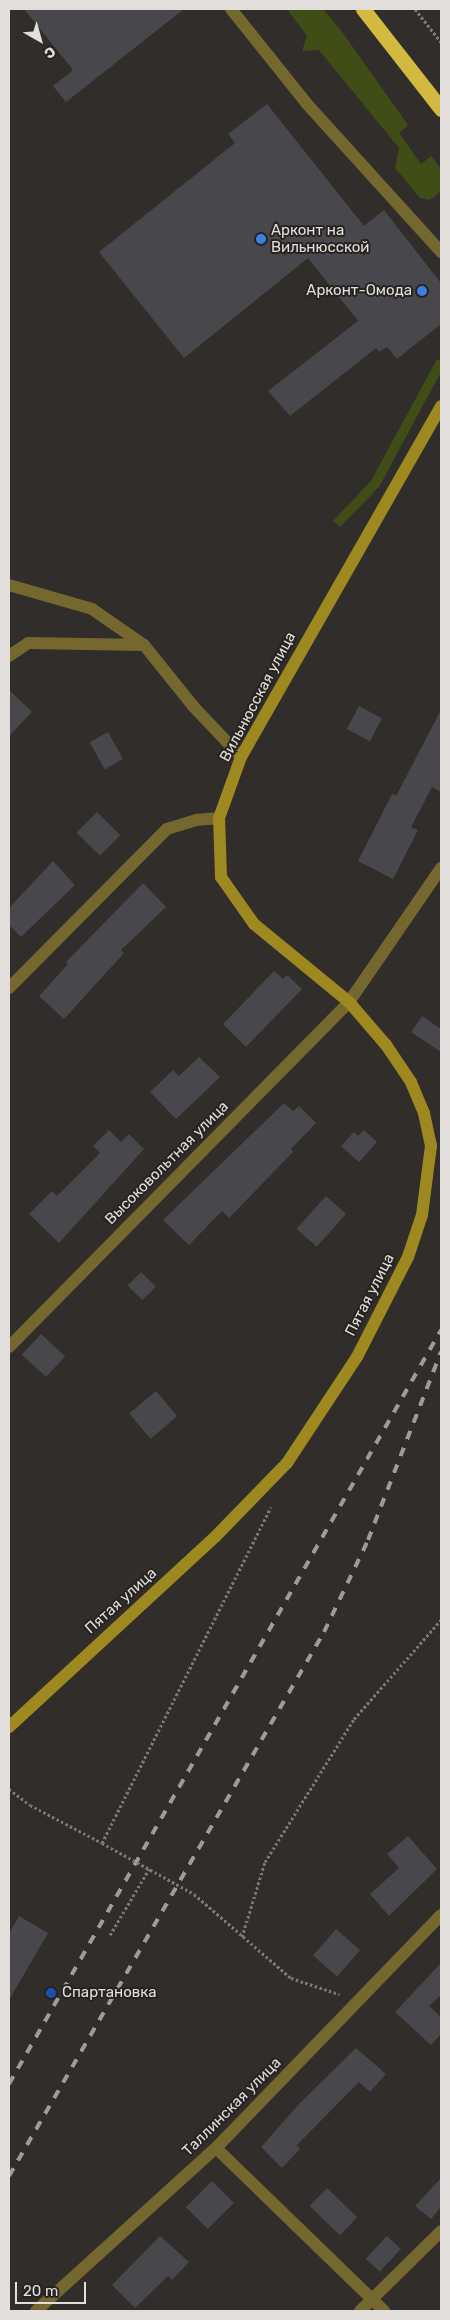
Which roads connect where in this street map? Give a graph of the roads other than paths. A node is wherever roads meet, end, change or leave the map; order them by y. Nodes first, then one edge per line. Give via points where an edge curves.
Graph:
1 (231, 9) edge
2 (363, 9) edge
3 (441, 109) edge
4 (441, 252) edge
5 (441, 406) edge
6 (9, 585) edge
7 (144, 645) junction
8 (9, 656) edge
9 (241, 757) junction
10 (219, 818) junction
11 (441, 868) edge
12 (9, 988) edge
13 (349, 1002) junction
14 (9, 1347) edge
15 (9, 1727) edge
16 (441, 1915) edge
17 (216, 2148) junction
18 (441, 2230) edge
19 (373, 2299) junction
20 (36, 2311) edge
21 (360, 2311) edge
22 (384, 2311) edge

1 - 4 street via 307,104
2 - 3 highway
5 - 9 street, Вильнюсская улица
6 - 7 street via 92,609
7 - 8 street via 28,643
7 - 9 street via 193,706
9 - 10 street, Вильнюсская улица
10 - 12 street via 196,820 168,829
10 - 13 street, Пятая улица via 221,877 242,908 254,924
11 - 13 street, Высоковольтная улица
13 - 14 street, Высоковольтная улица
13 - 15 street, Пятая улица via 386,1045 411,1082 424,1112 431,1146 429,1178 422,1215 408,1257 357,1357 287,1463 215,1537
16 - 17 street, Таллинская улица
17 - 19 street
17 - 20 street, Таллинская улица
18 - 19 street
19 - 21 street
19 - 22 street

